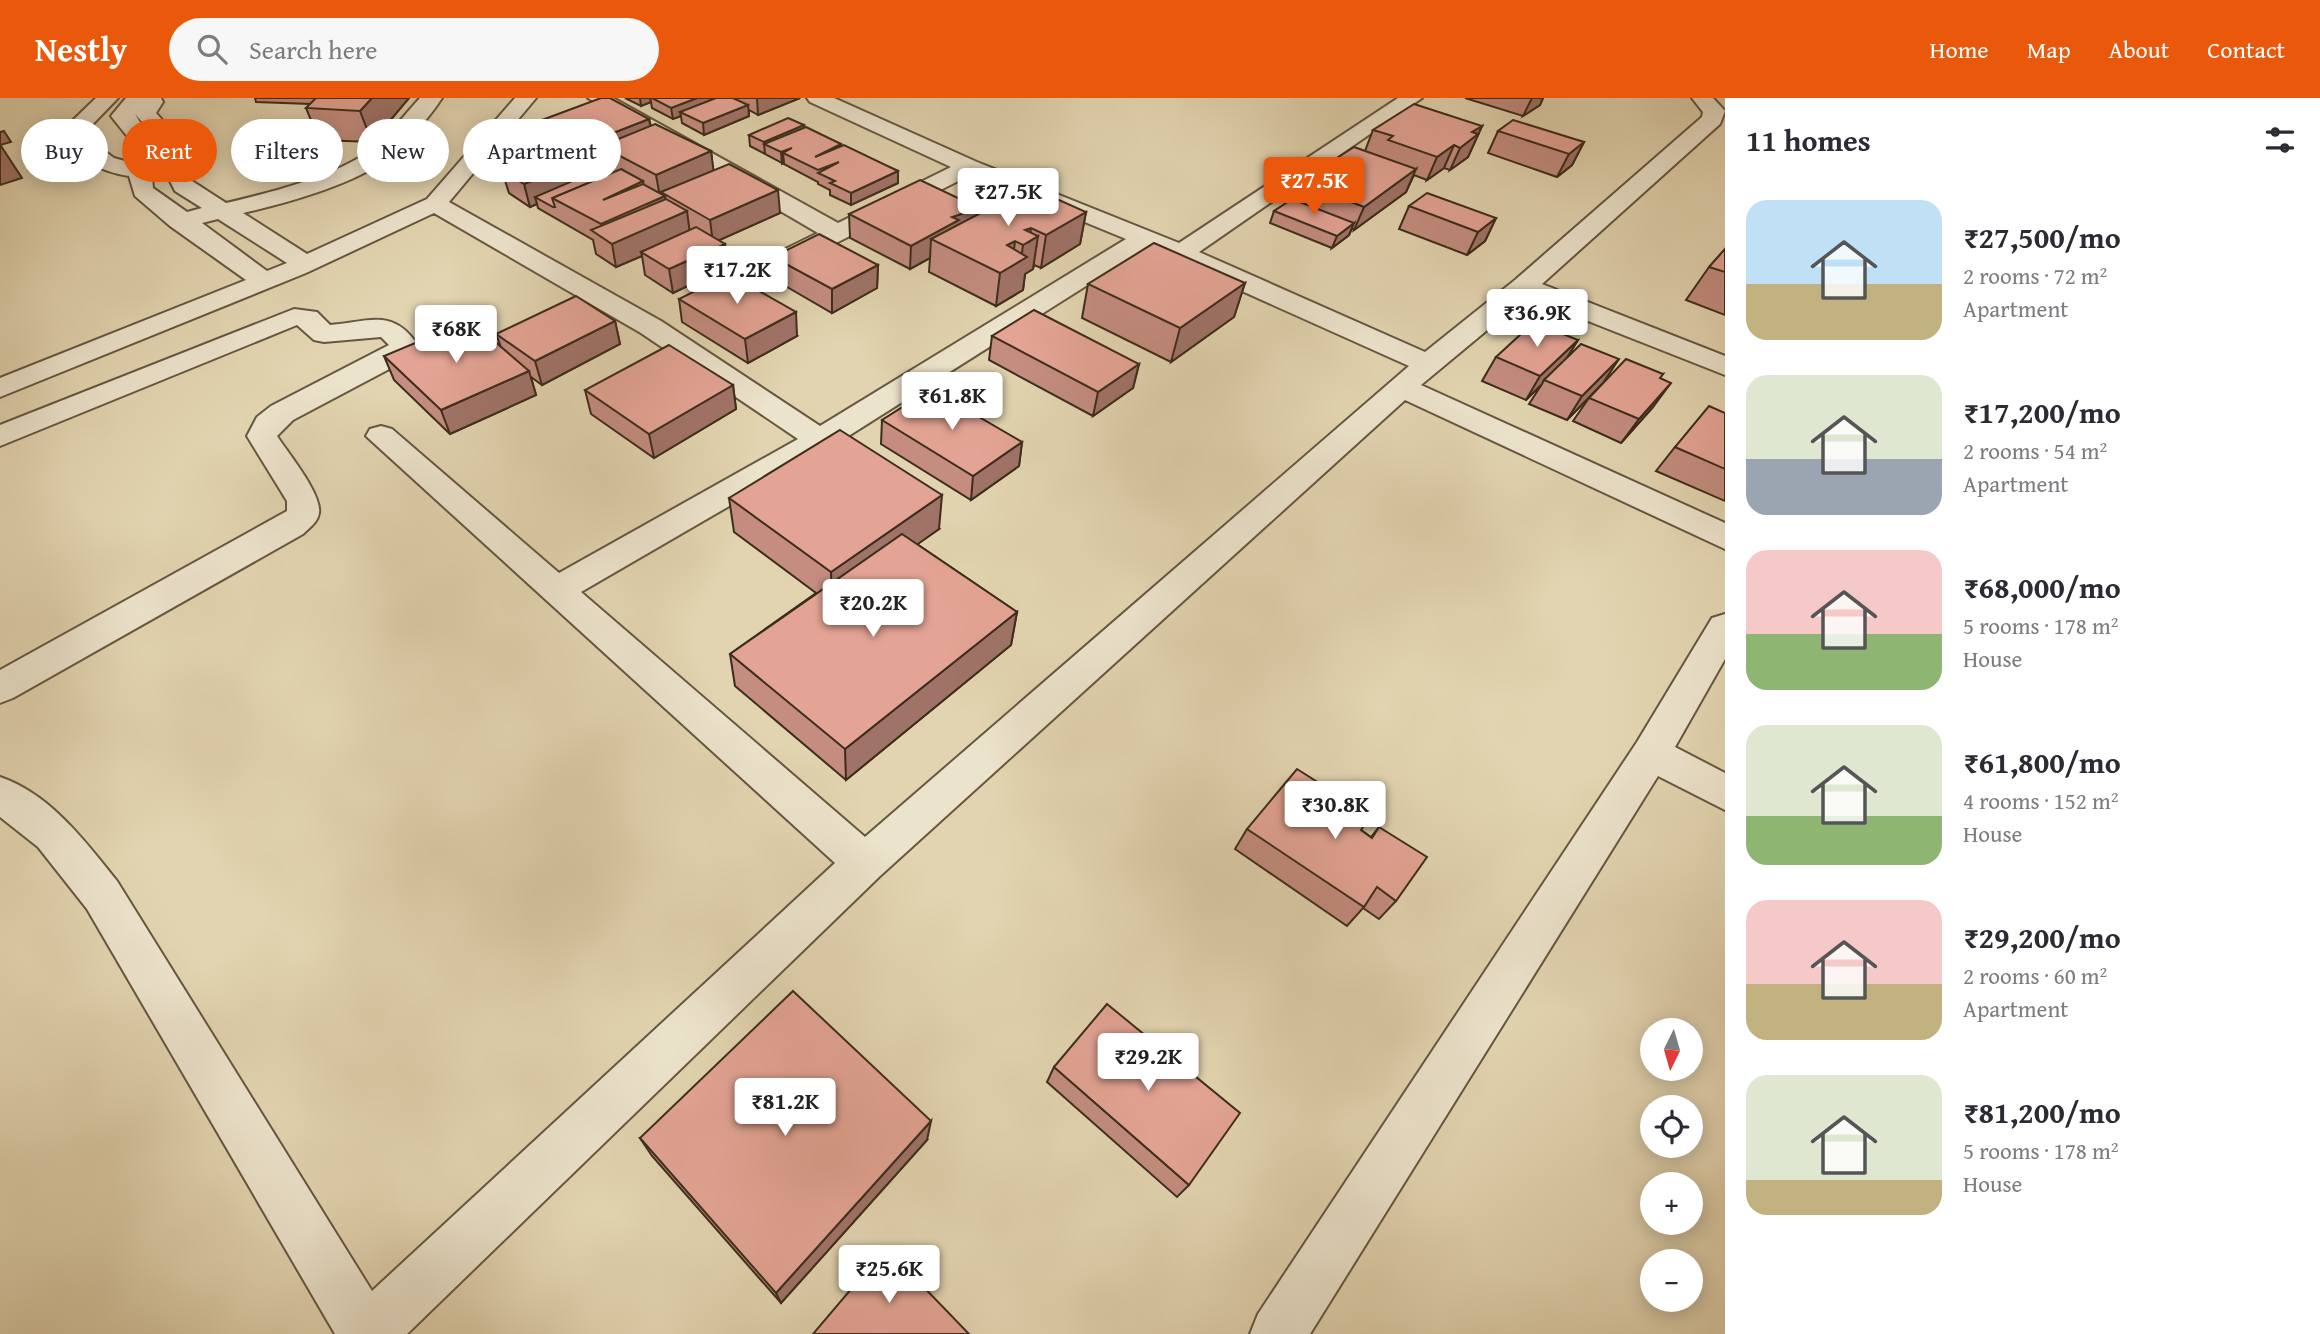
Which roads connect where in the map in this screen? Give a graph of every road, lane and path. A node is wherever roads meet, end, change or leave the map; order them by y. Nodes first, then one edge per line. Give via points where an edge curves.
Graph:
1 (108, 98) edge
2 (137, 98) edge
3 (157, 98) edge
4 (432, 98) edge
5 (526, 98) edge
6 (598, 98) edge
7 (817, 98) edge
8 (1412, 98) edge
9 (1702, 98) edge
10 (124, 119) edge
11 (150, 119) edge
12 (969, 167) junction
13 (122, 168) edge
14 (141, 182) edge
15 (182, 182) edge
16 (435, 204) junction
17 (223, 209) junction
18 (179, 221) junction
19 (837, 233) junction
20 (1145, 238) junction
21 (1181, 253) junction
22 (306, 264) junction
23 (264, 281) junction
24 (1524, 286) junction
25 (651, 327) junction
26 (1725, 366) edge
27 (1416, 376) junction
28 (0, 388) edge
29 (0, 436) edge
30 (381, 436) dead end
31 (820, 440) junction
32 (1725, 537) edge
33 (558, 590) junction
34 (1725, 626) edge
35 (0, 688) edge
36 (1651, 753) junction
37 (1725, 793) edge
38 (0, 794) edge
39 (865, 863) junction
40 (367, 1334) edge
41 (1278, 1334) edge

1 - 13 street via 77,127 76,135 107,166
2 - 10 street
3 - 11 street via 145,114
4 - 17 street via 381,153 365,163 286,196
5 - 16 street
6 - 19 street
7 - 12 street
8 - 21 street
9 - 24 street via 1714,111 1712,119
12 - 19 street
12 - 20 street
14 - 18 street via 143,191
15 - 17 street
16 - 22 street
16 - 25 street
17 - 18 street
17 - 22 street
18 - 23 street
19 - 25 street
20 - 21 street
20 - 31 street
21 - 27 street
22 - 23 street
23 - 28 street
24 - 26 street
24 - 27 street
25 - 31 street
27 - 32 street
27 - 39 street
29 - 35 street via 293,317 307,318 324,334 388,328 403,344 400,352 268,424 262,436 303,501 303,515 292,526
30 - 33 street
31 - 33 street
33 - 39 street
34 - 36 street
36 - 37 street
36 - 41 street
38 - 40 street via 53,834 102,895
39 - 40 street

